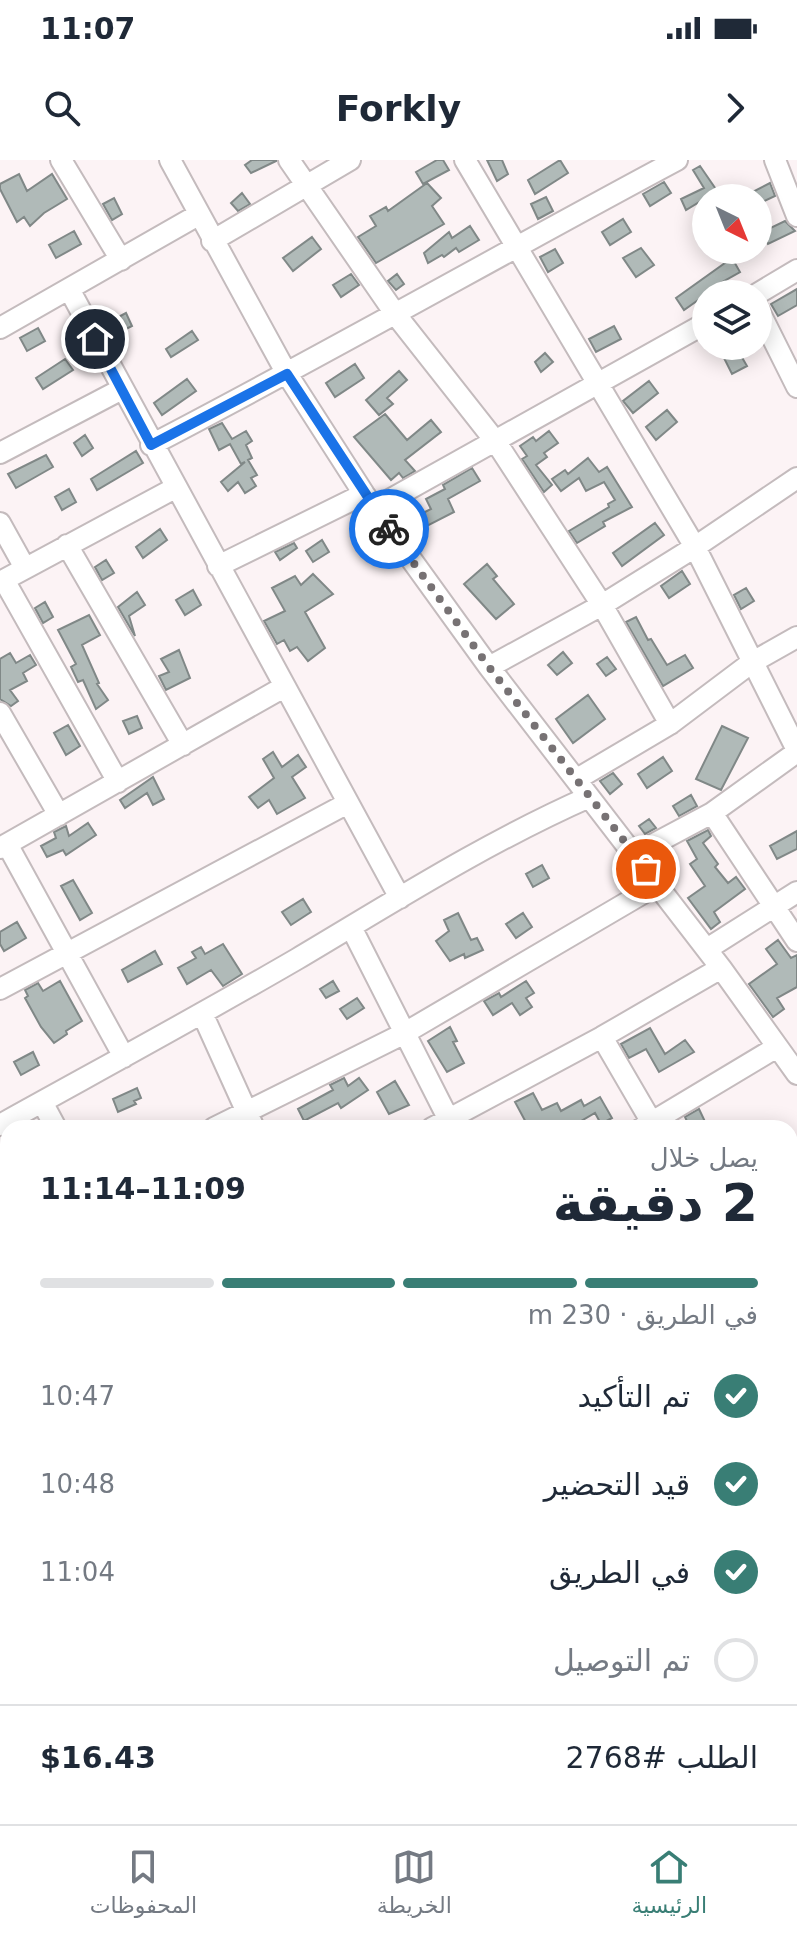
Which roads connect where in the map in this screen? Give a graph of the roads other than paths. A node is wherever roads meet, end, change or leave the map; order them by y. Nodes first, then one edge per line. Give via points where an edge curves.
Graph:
1 (61, 160) edge
2 (170, 160) edge
3 (289, 160) edge
4 (350, 160) edge
5 (465, 160) edge
6 (677, 160) edge
7 (775, 160) edge
8 (305, 186) junction
9 (793, 194) edge
10 (198, 215) junction
11 (797, 216) edge
12 (212, 241) junction
13 (515, 246) junction
14 (121, 260) junction
15 (797, 270) edge
16 (772, 285) edge
17 (69, 289) junction
18 (396, 315) junction
19 (0, 328) edge
20 (692, 331) edge
21 (772, 337) edge
22 (287, 374) junction
23 (598, 384) junction
24 (797, 387) edge
25 (122, 389) junction
26 (496, 442) junction
27 (151, 445) junction
28 (0, 453) edge
29 (797, 478) edge
30 (175, 488) junction
31 (369, 501) junction
32 (0, 523) edge
33 (67, 545) junction
34 (695, 547) junction
35 (218, 566) junction
36 (25, 568) junction
37 (2, 581) edge
38 (602, 605) junction
39 (797, 637) edge
40 (751, 663) junction
41 (489, 667) junction
42 (284, 687) junction
43 (0, 713) edge
44 (670, 724) junction
45 (183, 745) junction
46 (797, 751) edge
47 (577, 779) junction
48 (118, 782) junction
49 (589, 797) junction
50 (348, 803) junction
51 (712, 813) junction
52 (59, 815) junction
53 (4, 846) edge
54 (635, 854) junction
55 (657, 885) junction
56 (797, 892) edge
57 (400, 898) junction
58 (775, 908) junction
59 (351, 927) junction
60 (797, 941) edge
61 (707, 949) junction
62 (67, 953) junction
63 (721, 968) junction
64 (0, 989) edge
65 (202, 1013) junction
66 (403, 1034) junction
67 (602, 1037) junction
68 (777, 1047) junction
69 (124, 1057) junction
70 (797, 1074) edge
71 (42, 1102) junction
72 (9, 1120) edge
73 (52, 1120) edge
74 (250, 1120) edge
75 (443, 1120) edge
76 (454, 1120) edge
77 (647, 1120) edge
78 (660, 1120) edge

1 - 14 street
2 - 10 street
3 - 8 street
4 - 8 street
5 - 13 street
6 - 13 street
7 - 9 street
8 - 12 street
8 - 18 street
9 - 11 street
10 - 12 street
10 - 14 street
12 - 22 street
13 - 18 street
13 - 23 street
14 - 17 street
15 - 16 street
17 - 19 street
17 - 25 street
18 - 22 street
18 - 26 street
20 - 23 street
21 - 24 street
22 - 27 street
22 - 31 street
23 - 26 street
23 - 34 street
25 - 27 street
25 - 28 street
26 - 31 street
26 - 38 street
27 - 30 street
29 - 34 street
30 - 33 street
30 - 35 street
31 - 35 street
31 - 41 street
32 - 36 street
33 - 36 street
33 - 45 street
34 - 38 street
34 - 40 street
35 - 42 street
36 - 37 street
37 - 48 street
38 - 41 street
38 - 44 street
39 - 40 street
40 - 44 street
40 - 46 street
41 - 47 street
42 - 45 street
42 - 50 street
43 - 52 street
44 - 47 street
45 - 48 street
46 - 51 street
47 - 49 street
48 - 52 street
49 - 54 street
49 - 57 street
50 - 57 street
50 - 62 street
51 - 54 street
51 - 58 street
52 - 53 street
53 - 62 street
54 - 55 street
55 - 61 street
55 - 66 street
56 - 58 street
57 - 59 street
58 - 60 street
58 - 61 street
59 - 65 street
59 - 66 street
61 - 63 street
62 - 64 street
62 - 69 street
63 - 67 street
63 - 68 street
65 - 69 street
65 - 74 street
66 - 74 street
66 - 75 street
67 - 76 street
67 - 77 street
68 - 70 street
68 - 78 street
69 - 71 street
71 - 72 street
71 - 73 street

